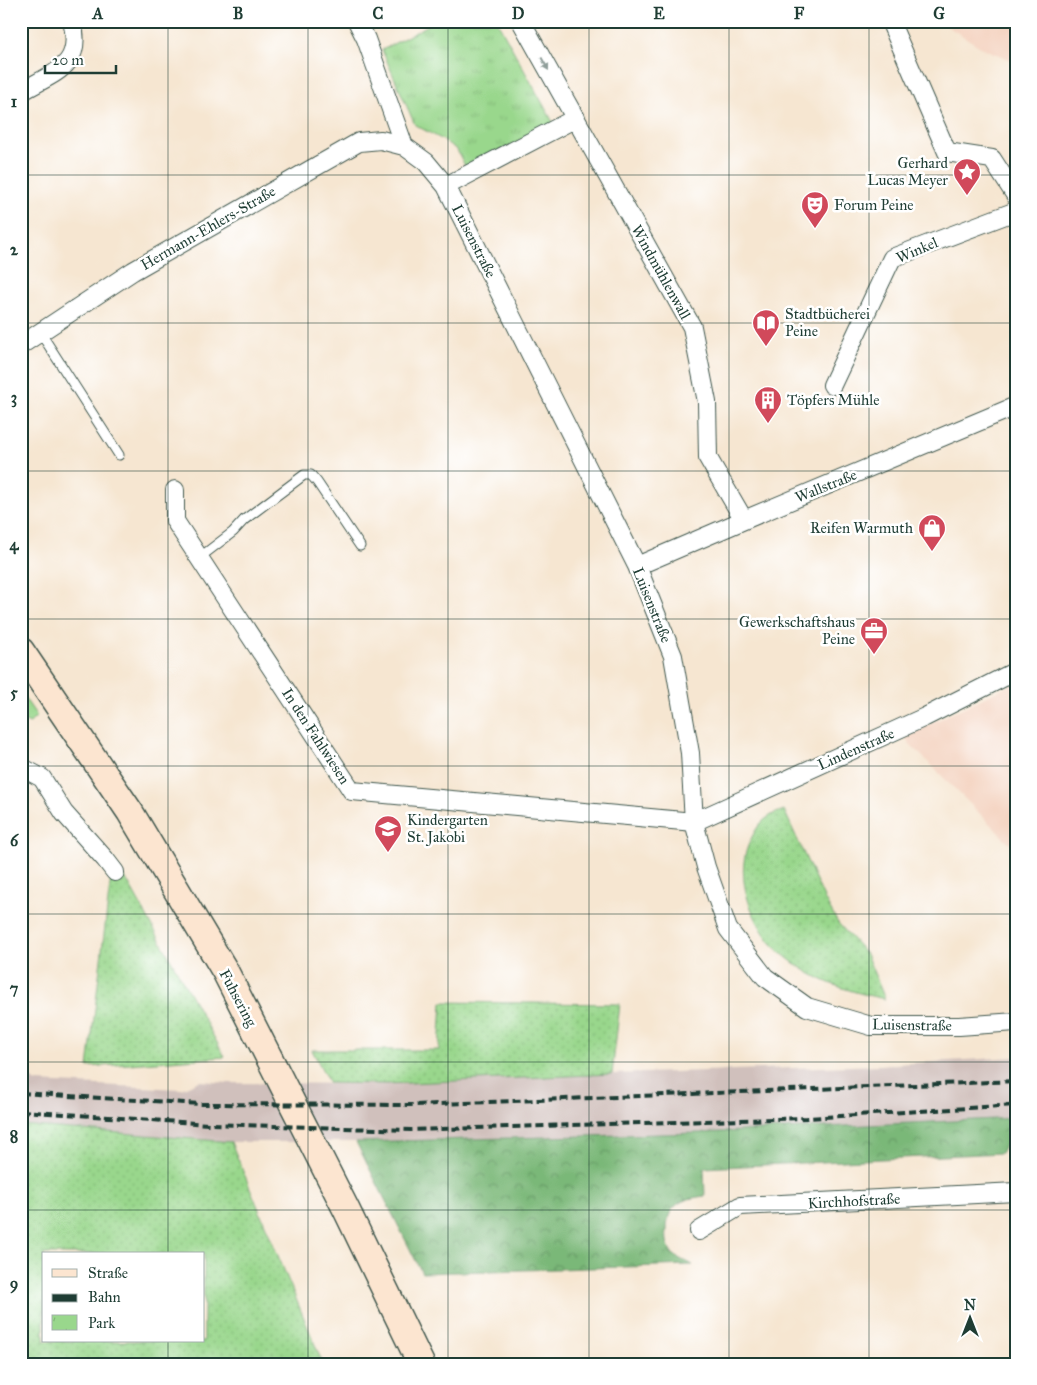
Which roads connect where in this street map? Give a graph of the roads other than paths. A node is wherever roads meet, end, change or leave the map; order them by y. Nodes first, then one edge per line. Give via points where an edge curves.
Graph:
1 (72, 21) edge
2 (357, 21) edge
3 (522, 21) edge
4 (892, 25) edge
5 (21, 92) edge
6 (576, 118) junction
7 (404, 146) junction
8 (446, 186) junction
9 (1016, 196) edge
10 (1016, 211) edge
11 (40, 332) junction
12 (21, 345) edge
13 (832, 385) dead end
14 (1016, 406) edge
15 (119, 455) dead end
16 (175, 490) dead end
17 (744, 520) junction
18 (360, 546) dead end
19 (199, 558) junction
20 (637, 566) junction
21 (21, 651) edge
22 (1016, 671) edge
23 (21, 768) edge
24 (694, 822) junction
25 (115, 872) dead end
26 (1016, 1022) edge
27 (1016, 1192) edge
28 (698, 1231) dead end
29 (421, 1364) edge

1 - 5 street via 74,53 66,66
2 - 7 street
3 -> 6 street, Windmühlenwall
4 - 9 street via 947,152 992,159
6 - 8 street
6 - 17 street, Windmühlenwall via 692,327 707,402 708,458
7 - 8 street, Luisenstraße via 426,162
7 - 11 street, Hermann-Ehlers-Straße via 381,140 359,142 133,271
8 - 20 street, Luisenstraße
10 - 13 street, Winkel via 892,258
11 - 12 street, Hermann-Ehlers-Straße
11 - 15 lane
14 - 17 street, Wallstraße
16 - 19 street, In den Fahlwiesen via 175,521
17 - 20 street, Wallstraße
18 - 19 lane via 311,475 304,476 244,520
19 - 24 street, In den Fahlwiesen via 352,791
20 - 24 street, Luisenstraße via 672,656 690,753
21 - 29 street, Fuhsering via 130,812 224,971 346,1208
22 - 24 street, Lindenstraße via 925,717
23 - 25 street via 42,778 64,812
24 - 26 street, Luisenstraße via 728,928 765,977 807,1007 871,1026
27 - 28 street, Kirchhofstraße via 740,1206

